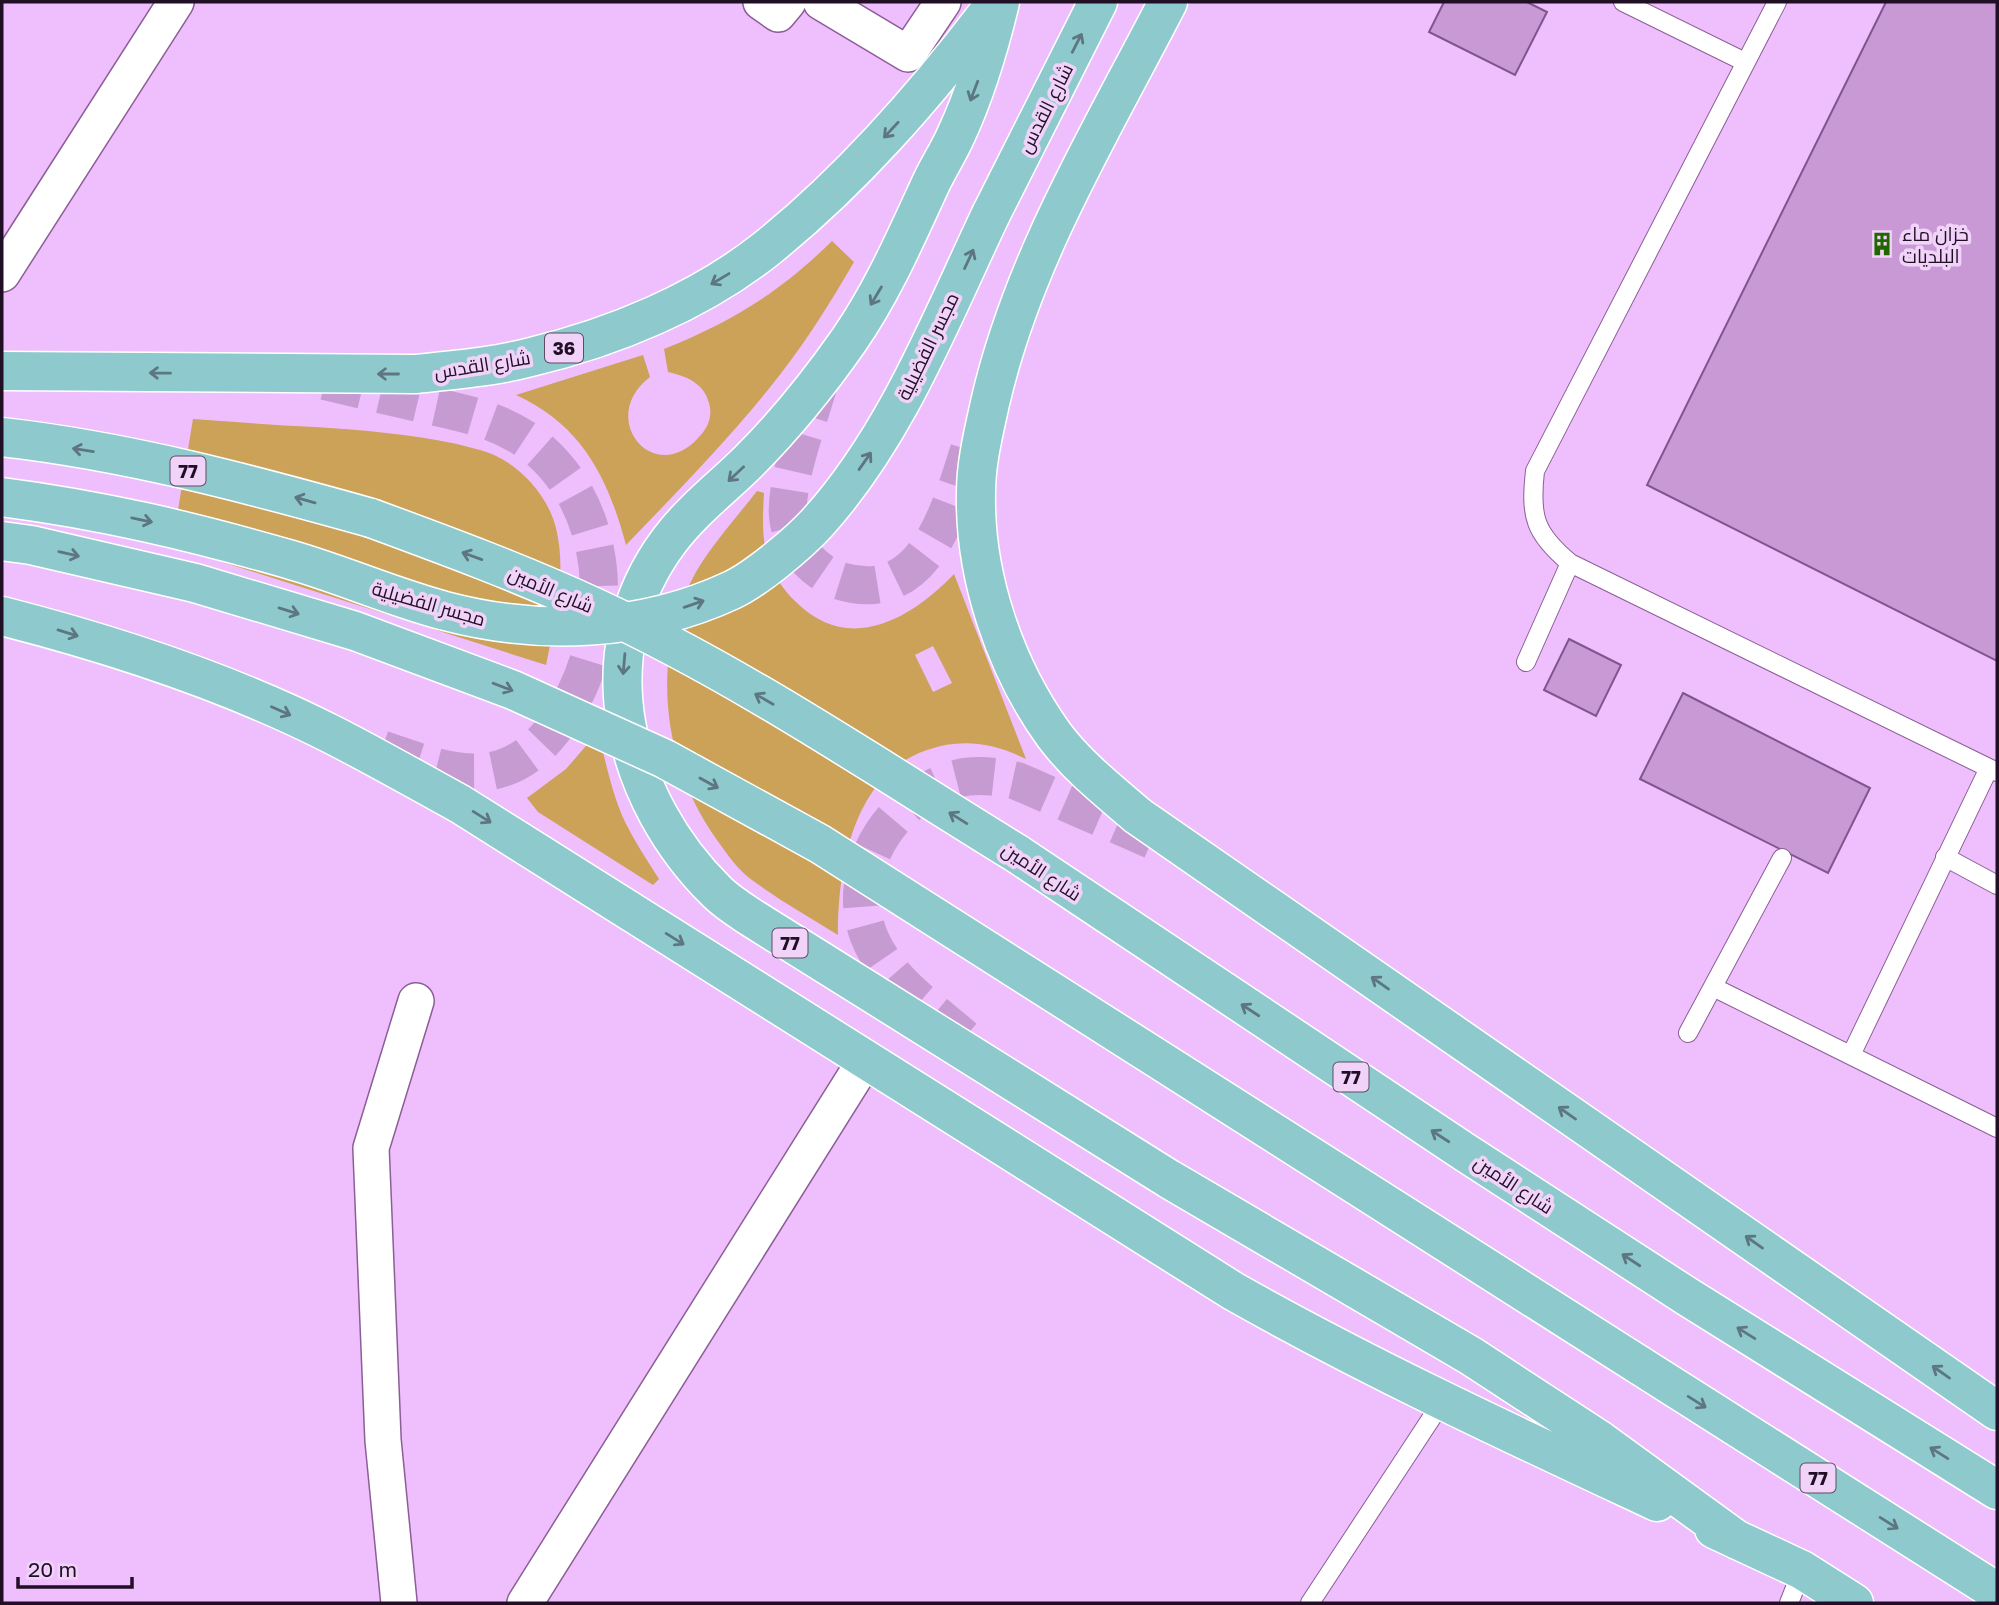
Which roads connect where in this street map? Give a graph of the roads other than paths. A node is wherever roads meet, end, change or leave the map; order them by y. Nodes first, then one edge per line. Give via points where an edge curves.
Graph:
1 (176, 2) edge
2 (761, 2) edge
3 (788, 2) edge
4 (821, 2) edge
5 (943, 2) edge
6 (998, 2) edge
7 (1098, 2) edge
8 (1168, 2) edge
9 (1623, 2) edge
10 (1777, 2) edge
11 (1745, 62) junction
12 (991, 214) joint
13 (2, 274) edge
14 (2, 371) edge
15 (2, 437) edge
16 (2, 497) edge
17 (2, 541) edge
18 (1570, 563) junction
19 (2, 616) edge
20 (1526, 662) dead end
21 (1993, 770) edge
22 (1945, 857) junction
23 (1782, 858) dead end
24 (1997, 884) edge
25 (1713, 988) junction
26 (416, 1001) dead end
27 (1688, 1034) dead end
28 (1850, 1055) junction
29 (866, 1059) junction
30 (1997, 1128) edge
31 (1442, 1402) junction
32 (1997, 1411) edge
33 (1997, 1490) edge
34 (1737, 1540) junction
35 (1795, 1587) edge
36 (1997, 1591) edge
37 (399, 1603) edge
38 (525, 1603) edge
39 (1310, 1603) edge
40 (1854, 1603) edge

1 - 13 street
2 - 3 street via 778,14
4 - 5 street via 908,54
6 -> 14 main road, شارع القدس / 36 via 890,131 765,249 679,303 586,342 473,369 415,374
6 -> 34 main road, 77 via 975,89 956,136 882,288 851,338 786,421 668,542 637,601 627,633 623,701 636,768 649,799 689,863 719,895 752,918 1169,1178 1471,1356 1601,1441
12 -> 7 main road, شارع القدس
32 -> 8 main road via 1138,816 1094,779 1055,737 1031,699 1010,655 984,572 976,490 985,426 999,363 1040,250
9 - 11 lane
10 - 11 lane
11 - 18 lane via 1535,471 1532,501 1539,528 1550,546
16 -> 12 main road, مجسر الفضيلية, bridge via 150,522 302,563 442,610 509,624 602,625 692,606 735,589 778,558 817,523 851,481 895,413
33 -> 15 main road, شارع الأمين / 77, bridge via 1463,1151 1016,853 704,664 598,609 485,560 370,518 143,461
17 -> 36 main road, 77, bridge via 195,583 355,631 513,690 666,759 820,844
18 - 20 lane
18 - 21 lane
19 -> 29 main road, 77 via 148,659 241,693 332,734 460,804
21 - 22 lane
22 - 24 lane
22 - 28 lane
23 - 25 lane
25 - 27 lane
25 - 28 lane
26 - 37 street via 371,1148 383,1440
28 - 30 lane
29 - 31 main road, 77 via 1233,1291
29 - 38 street
31 - 34 main road, 77
31 - 39 lane
34 - 35 main road, 77
35 - 40 main road, 77

